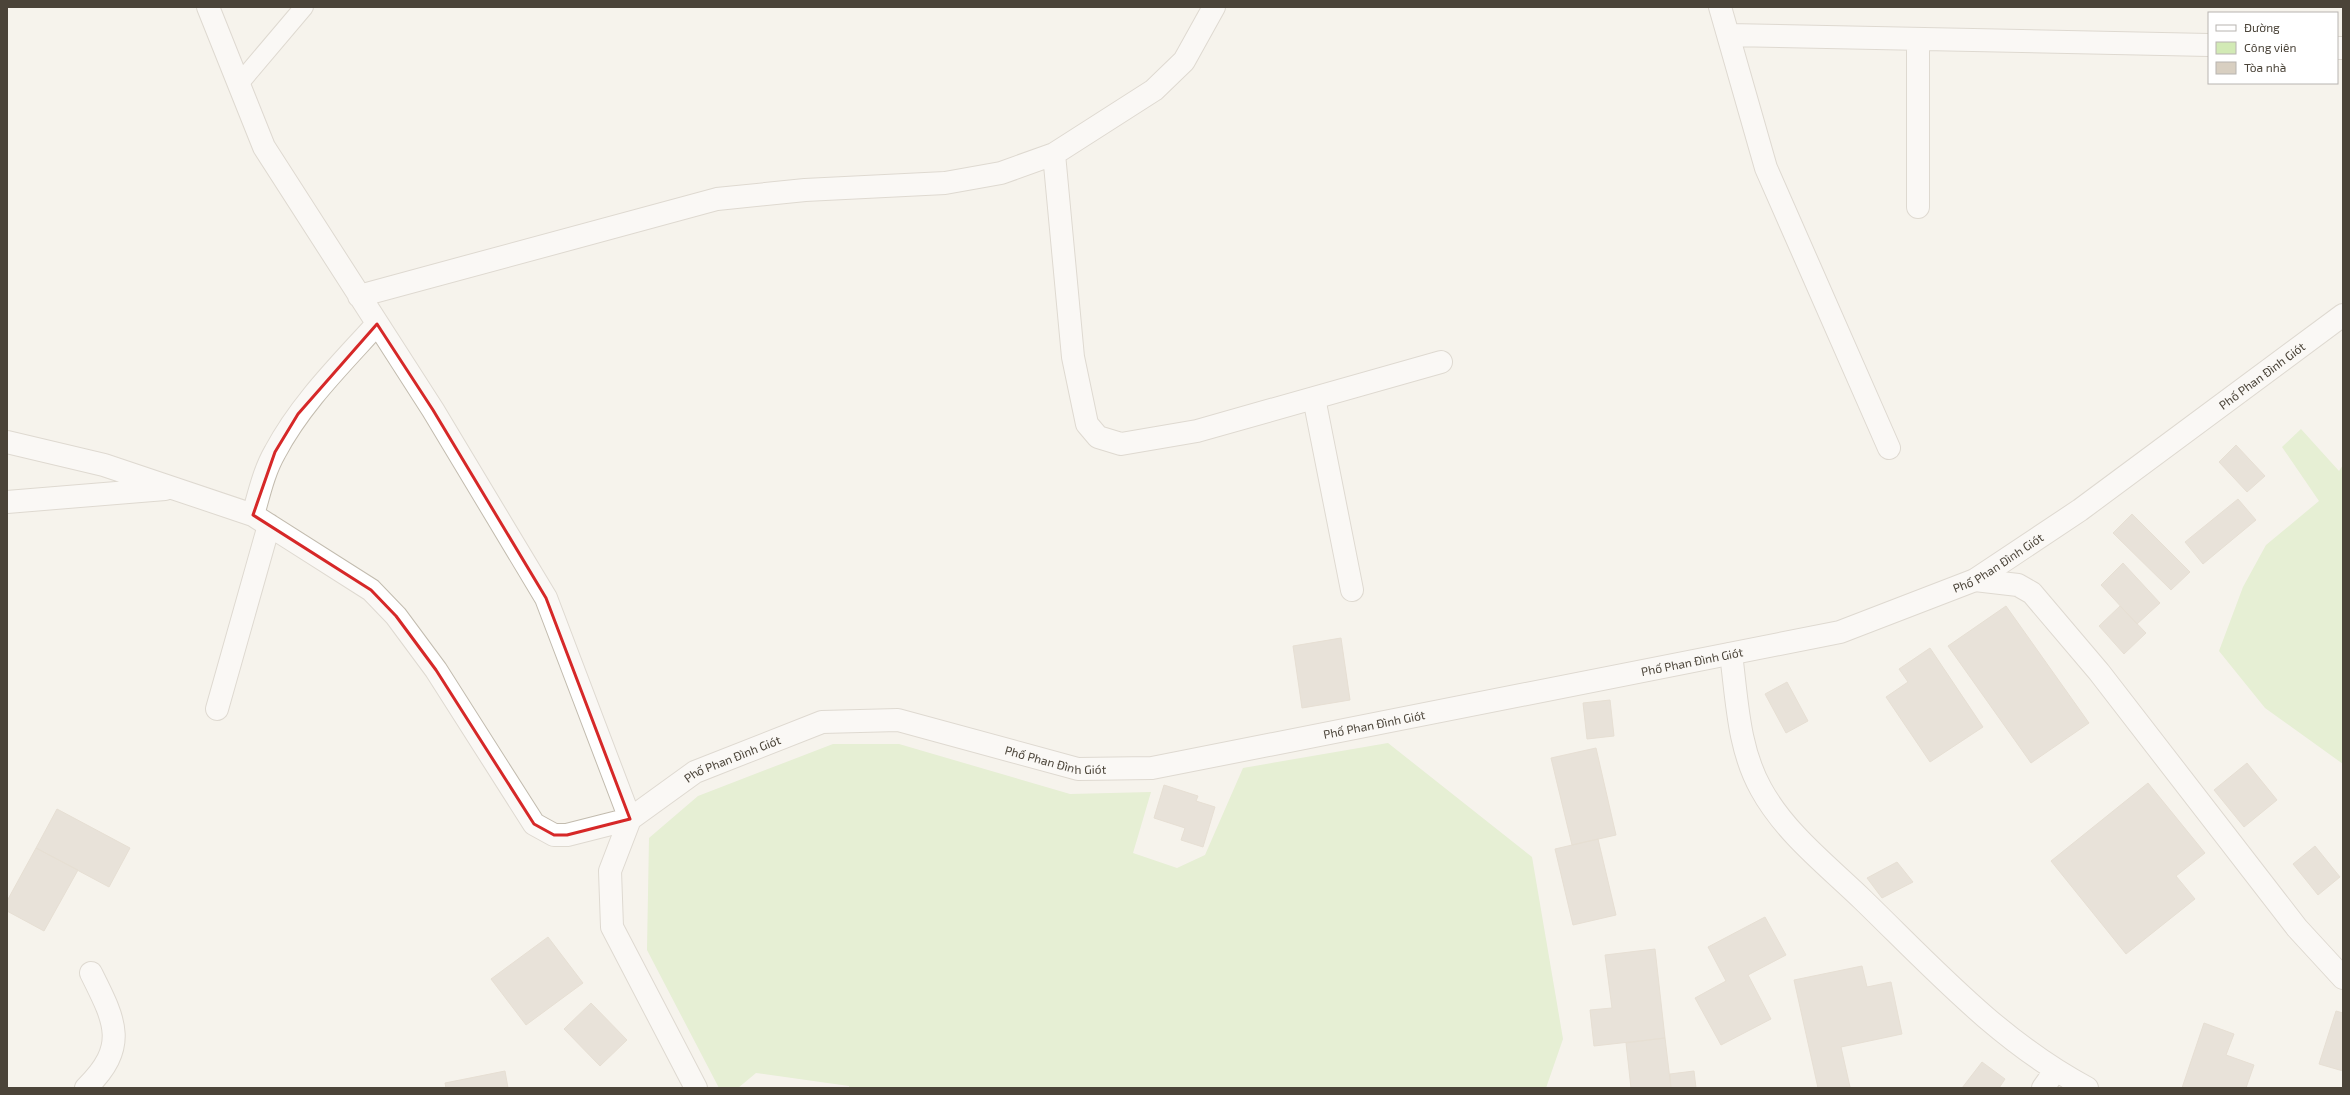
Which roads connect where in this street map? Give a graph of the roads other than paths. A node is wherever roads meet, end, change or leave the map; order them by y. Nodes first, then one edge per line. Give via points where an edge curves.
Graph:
1 (208, 7) edge
2 (304, 7) edge
3 (1214, 7) edge
4 (1720, 7) edge
5 (1729, 35) junction
6 (1918, 39) junction
7 (2208, 45) edge
8 (238, 85) junction
9 (1054, 154) junction
10 (1918, 207) dead end
11 (359, 296) junction
12 (2343, 315) edge
13 (377, 324) junction
14 (1441, 362) dead end
15 (1314, 398) junction
16 (7, 442) edge
17 (1889, 448) dead end
18 (175, 488) junction
19 (7, 502) edge
20 (261, 520) junction
21 (1975, 580) junction
22 (1352, 590) dead end
23 (1731, 654) junction
24 (216, 709) dead end
25 (630, 819) junction
26 (91, 973) dead end
27 (2343, 978) edge
28 (2049, 1080) edge
29 (86, 1088) edge
30 (696, 1088) edge
31 (2087, 1088) edge

1 - 8 street
2 - 8 lane
3 - 9 street via 1184,61 1154,90
4 - 5 street
5 - 6 street
5 - 17 street via 1766,168
6 - 7 street
6 - 10 street
8 - 11 street via 264,147
9 - 11 street via 1001,173 945,183 805,190 717,199
9 - 15 street via 1073,357 1087,424 1098,437 1120,444 1143,442 1197,432
11 - 13 street
12 - 21 street, Phố Phan Đình Giót via 2080,510
13 - 20 street via 298,414 274,452 266,472
13 - 25 street via 433,410 546,598
14 - 15 street
15 - 22 street
16 - 18 street via 104,465
18 - 19 street
18 - 20 street
20 - 24 street
20 - 25 street via 371,590 396,616 436,670 534,824 554,835 567,835
21 - 23 street, Phố Phan Đình Giót via 1840,632
21 - 27 street via 2018,585 2037,598 2099,672 2297,928
23 - 25 street, Phố Phan Đình Giót via 1152,768 1078,768 898,720 822,722 695,772
23 - 28 street via 1744,747 1761,789 1791,830
25 - 30 street via 610,871 612,927
26 - 29 street via 108,1008 115,1034 109,1058
28 - 31 street

